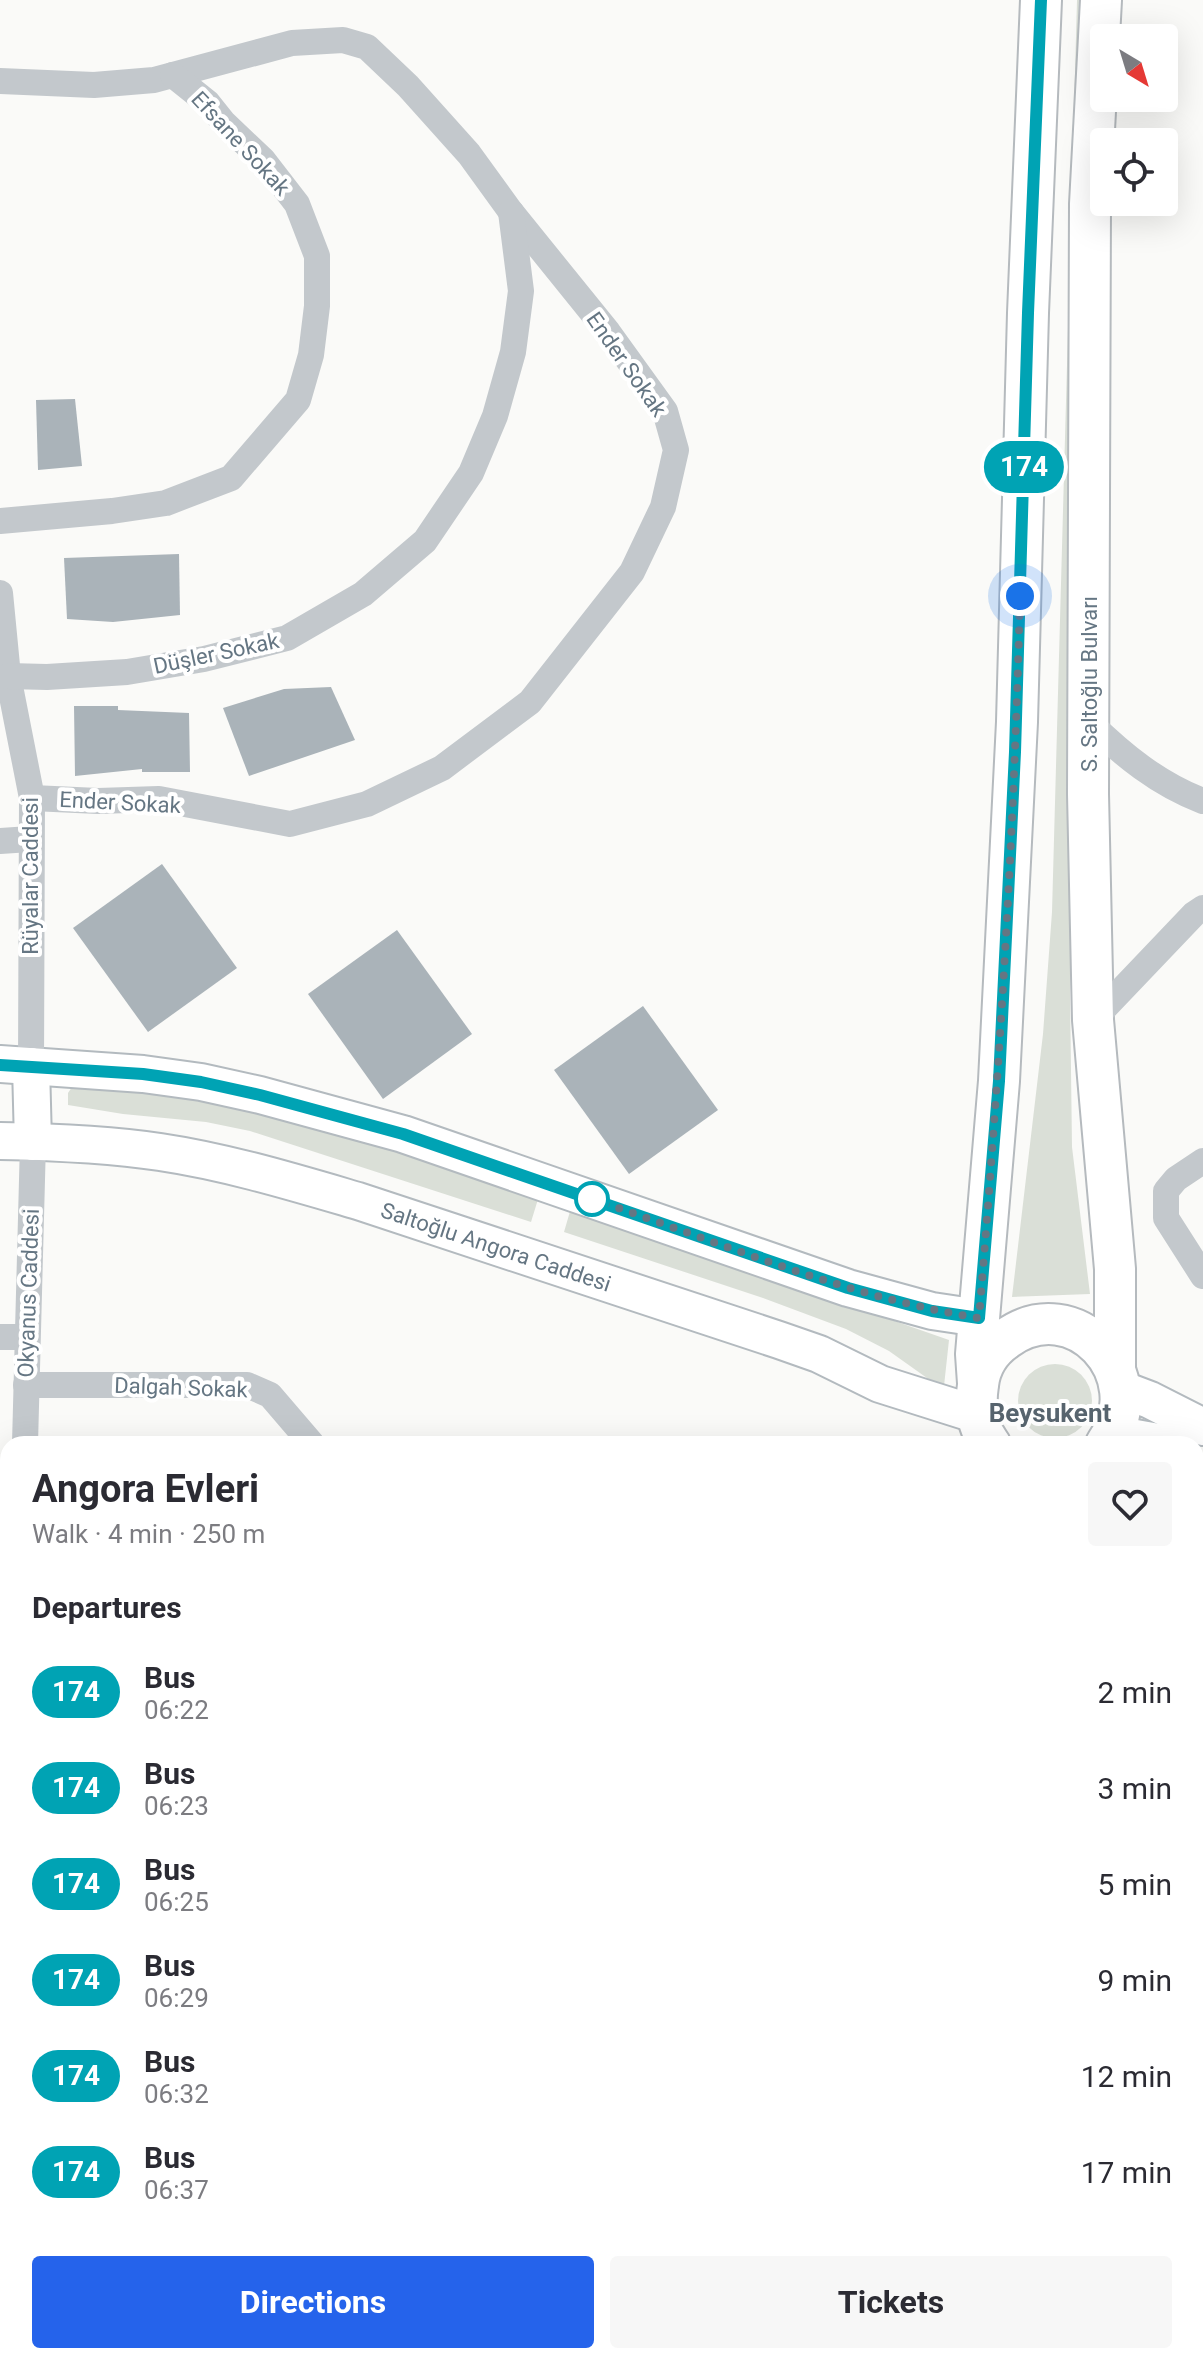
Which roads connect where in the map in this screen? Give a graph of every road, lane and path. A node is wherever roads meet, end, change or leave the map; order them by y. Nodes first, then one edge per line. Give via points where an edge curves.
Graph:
1 (1041, 0) edge
2 (1101, 0) edge
3 (173, 75) junction
4 (0, 81) edge
5 (511, 212) junction
6 (0, 521) edge
7 (0, 593) edge
8 (8, 676) junction
9 (1089, 722) junction
10 (32, 798) junction
11 (1203, 801) edge
12 (30, 839) junction
13 (0, 841) edge
14 (1203, 908) edge
15 (1093, 1020) junction
16 (16, 1065) edge
17 (16, 1142) edge
18 (1203, 1161) edge
19 (1203, 1276) edge
20 (979, 1318) junction
21 (0, 1337) edge
22 (27, 1337) junction
23 (1118, 1378) junction
24 (26, 1385) junction
25 (983, 1425) edge
26 (1203, 1427) edge
27 (25, 1436) edge
28 (305, 1436) edge
29 (1110, 1436) edge

1 - 20 main road via 1016,738 999,1081
2 - 9 main road, S. Saltoğlu Bulvarı via 1090,204
3 - 4 street, Ender Sokak via 94,85
3 - 5 street, Ender Sokak via 292,43 343,40 367,47 469,154
3 - 6 street, Efsane Sokak via 263,160 297,204 317,256 311,355 298,400 231,478 166,503
5 - 8 street, Düşler Sokak via 521,291 513,352 471,473 425,541 363,594 287,638 127,672
5 - 10 street, Ender Sokak via 665,411 676,450 663,507 632,572 530,702 442,768 367,804 290,824 159,799
7 - 8 street, Rüyalar Caddesi
8 - 10 street, Rüyalar Caddesi
9 - 11 street via 1125,757 1176,791
9 - 15 main road, S. Saltoğlu Bulvarı
10 - 12 street, Rüyalar Caddesi
12 - 13 street
12 - 16 street, Rüyalar Caddesi
14 - 15 street
15 - 23 main road, S. Saltoğlu Bulvarı via 1115,1269
16 - 17 street
16 - 20 street via 143,1074 260,1095 403,1134 848,1288
17 - 22 street, Okyanus Caddesi
17 - 25 street, Saltoğlu Angora Caddesi via 162,1152 307,1186 819,1354
18 - 19 street via 1166,1191 1166,1218
20 - 25 main road via 976,1354
21 - 22 street
22 - 24 street, Okyanus Caddesi
23 - 25 main road via 1102,1348 1070,1328 1044,1325 1020,1331 998,1345 984,1364
23 - 26 street
23 - 29 main road, S. Saltoğlu Bulvarı via 1119,1418
24 - 27 street, Okyanus Caddesi
24 - 28 street, Dalgah Sokak via 247,1385 270,1395

